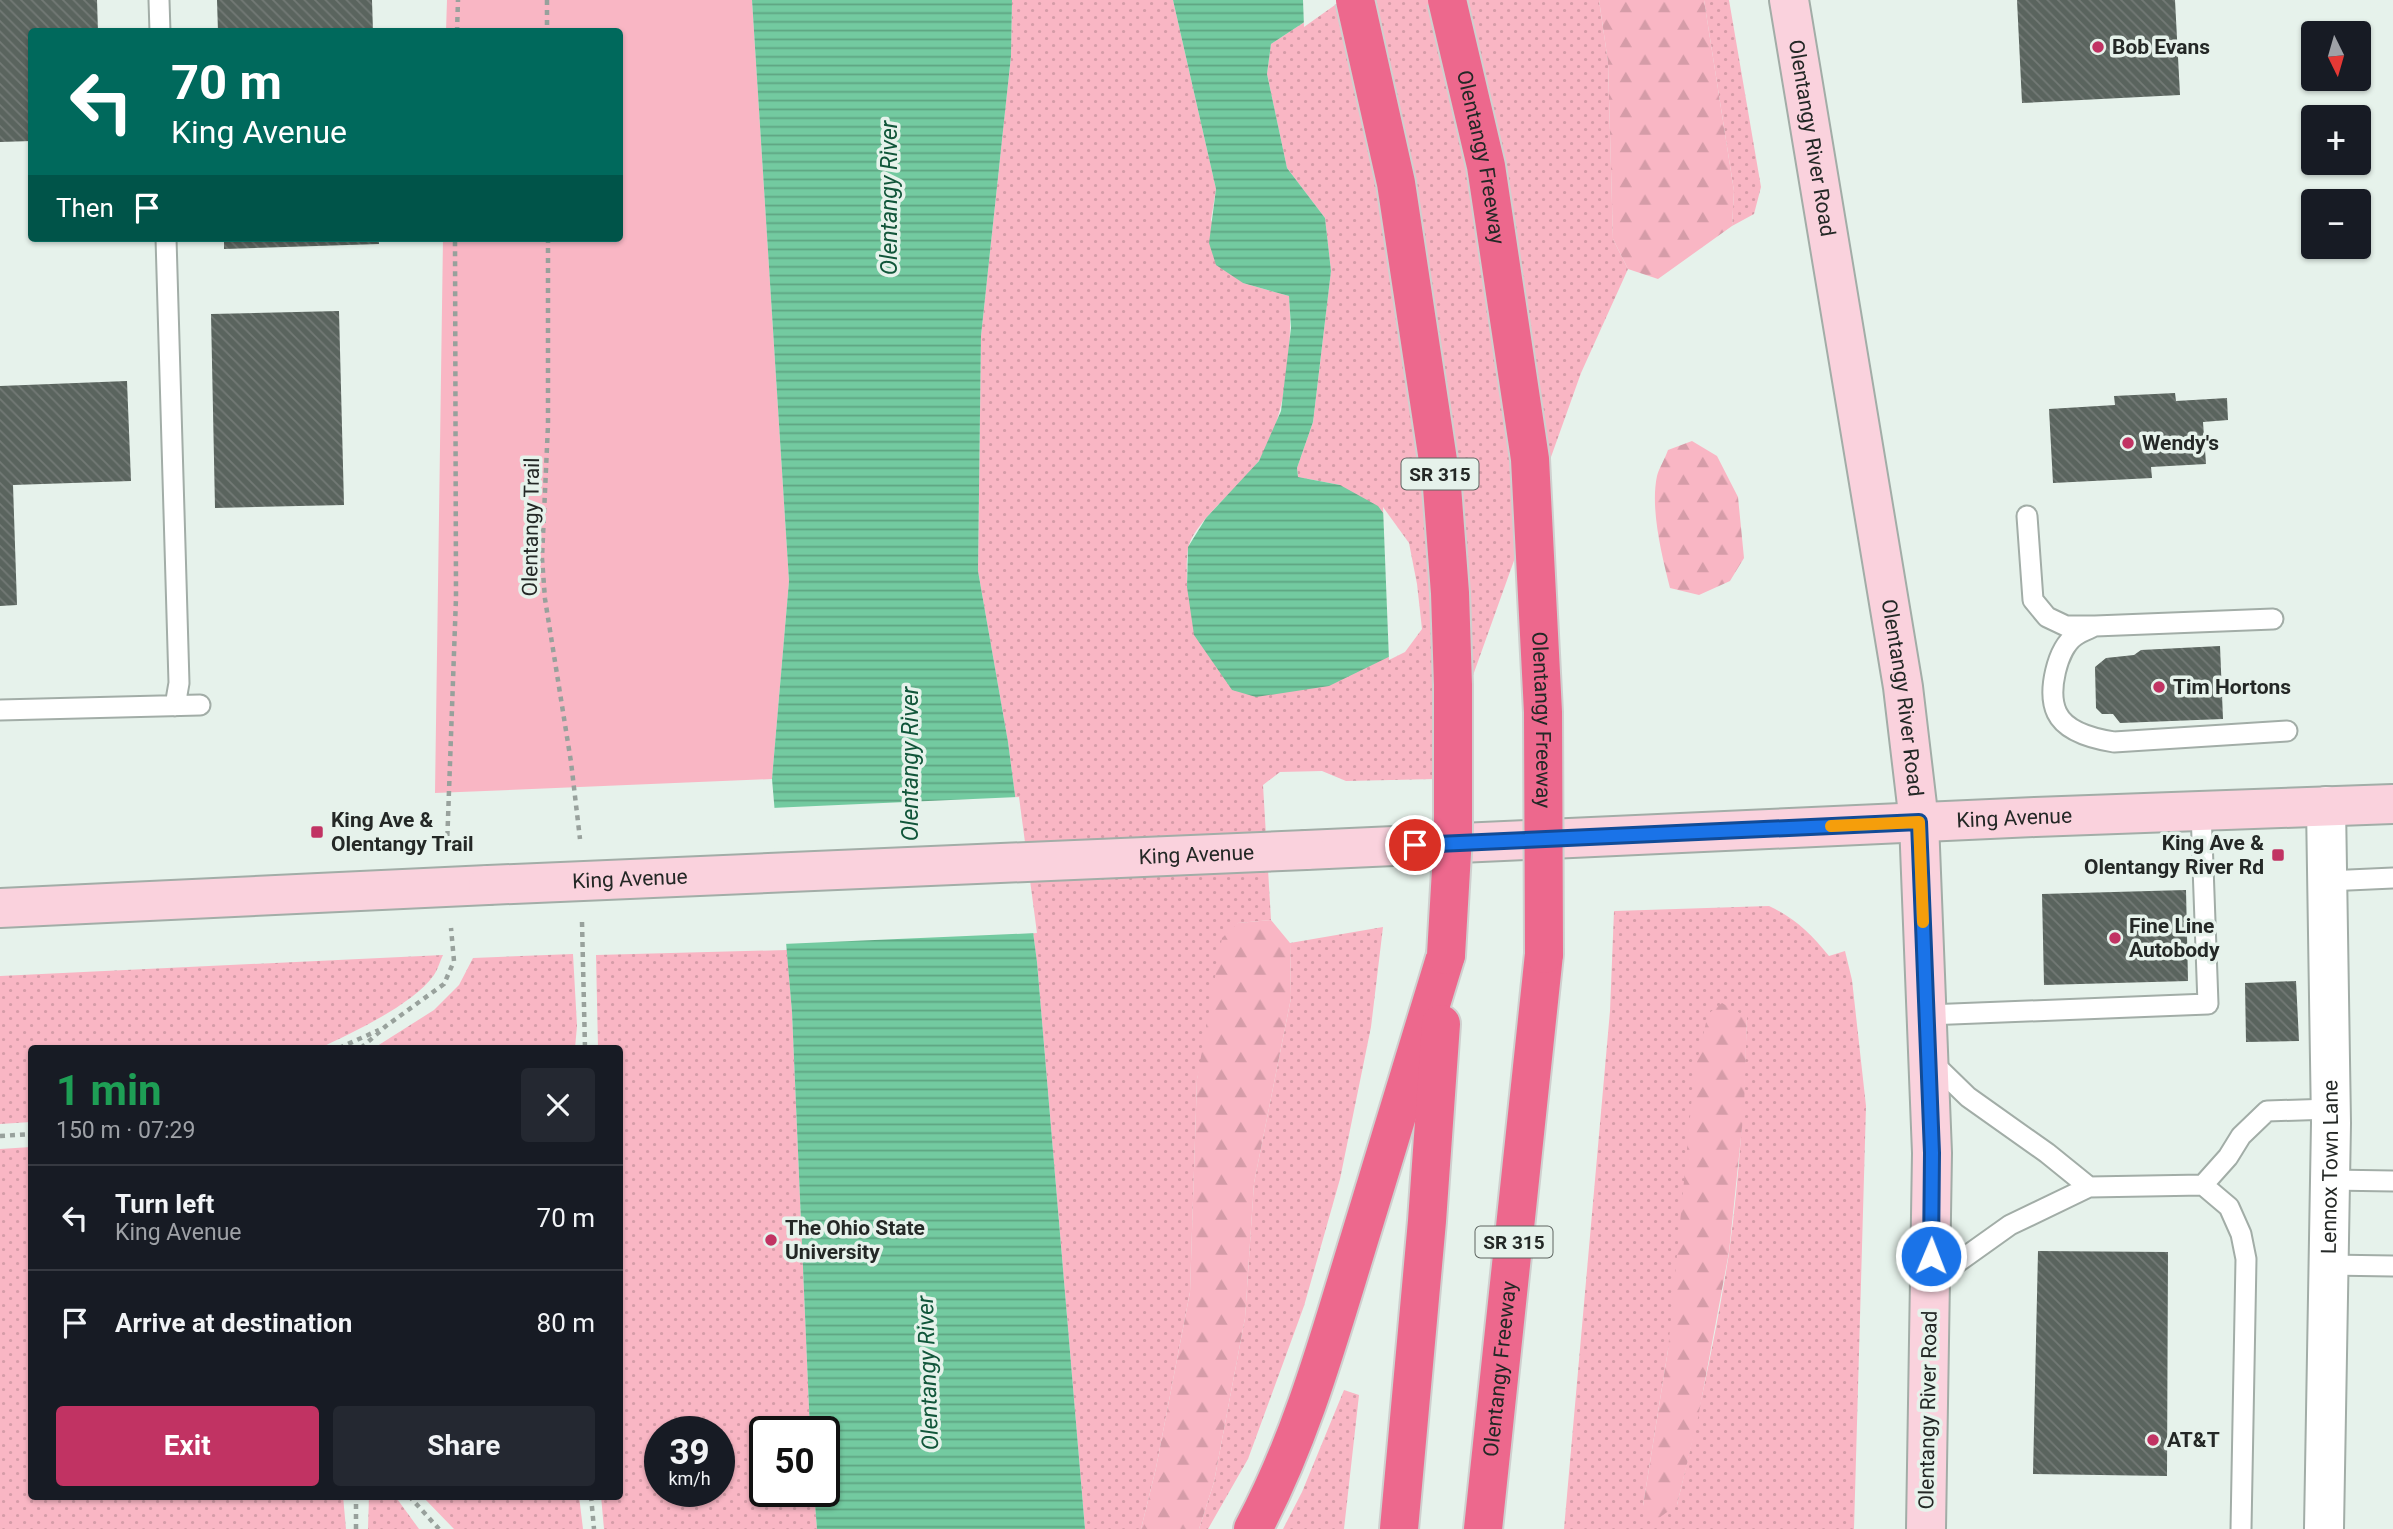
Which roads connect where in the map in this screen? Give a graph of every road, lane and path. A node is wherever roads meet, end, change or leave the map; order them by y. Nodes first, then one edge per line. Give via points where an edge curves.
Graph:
1 (159, 0) edge
2 (458, 0) edge
3 (547, 0) edge
4 (1355, 0) edge
5 (1447, 0) edge
6 (1789, 0) edge
7 (160, 28) edge
8 (457, 28) edge
9 (547, 28) edge
10 (166, 242) edge
11 (455, 242) edge
12 (548, 242) edge
13 (2027, 516) dead end
14 (2273, 618) dead end
15 (2095, 626) junction
16 (200, 705) dead end
17 (175, 706) junction
18 (0, 710) edge
19 (2287, 731) dead end
20 (2393, 804) edge
21 (2326, 806) junction
22 (2201, 811) junction
23 (577, 814) dead end
24 (1919, 822) junction
25 (2393, 878) edge
26 (2327, 881) junction
27 (447, 886) junction
28 (0, 908) edge
29 (583, 949) dead end
30 (1446, 955) junction
31 (1927, 1015) junction
32 (386, 1026) junction
33 (345, 1045) edge
34 (364, 1045) edge
35 (585, 1045) edge
36 (1928, 1058) junction
37 (2331, 1109) junction
38 (28, 1134) edge
39 (0, 1136) edge
40 (2330, 1180) junction
41 (2393, 1181) edge
42 (2203, 1185) junction
43 (2089, 1187) junction
44 (2328, 1265) junction
45 (2393, 1266) edge
46 (1930, 1282) junction
47 (356, 1500) edge
48 (413, 1500) edge
49 (591, 1500) edge
50 (356, 1529) edge
51 (439, 1529) edge
52 (594, 1529) edge
53 (1253, 1529) edge
54 (1399, 1529) edge
55 (1483, 1529) edge
56 (1926, 1529) edge
57 (2241, 1529) edge
58 (2324, 1529) edge

1 - 7 lane
2 - 8 path
3 - 9 path
4 - 30 highway, SR 315, bridge via 1396,183 1442,487 1453,698
5 - 55 highway, Olentangy Freeway / SR 315, bridge via 1486,166 1530,459 1543,712 1544,954
6 - 24 street, Olentangy River Road via 1903,687
10 - 17 lane via 179,683
11 - 27 path via 456,598
12 - 23 path, Olentangy Trail via 542,558
13 - 15 lane via 2033,600 2048,617 2066,625
14 - 15 lane
15 - 19 lane via 2075,636 2062,651 2054,691 2057,713 2091,738 2114,742
16 - 17 lane
17 - 18 lane
20 - 21 street, King Avenue
21 - 22 street, King Avenue
21 - 26 street, Lennox Town Lane
22 - 24 street, King Avenue
22 - 31 lane via 2208,1004
24 - 27 street, King Avenue, bridge
24 - 31 street, Olentangy River Road
25 - 26 lane
26 - 37 street, Lennox Town Lane
27 - 28 street, King Avenue
27 - 32 path via 454,961 444,984
29 - 35 path
30 - 53 highway via 1323,1359 1293,1442
30 - 54 highway, SR 315
31 - 36 street, Olentangy River Road
32 - 33 path
32 - 34 path
36 - 43 lane via 1968,1097
36 - 46 street, Olentangy River Road
37 - 40 street, Lennox Town Lane
37 - 42 lane via 2267,1111
38 - 39 path
40 - 41 lane
40 - 44 street, Lennox Town Lane
42 - 43 lane
42 - 57 lane via 2229,1207 2246,1259
43 - 46 lane via 2010,1225
44 - 45 lane
44 - 58 street, Lennox Town Lane
46 - 56 street, Olentangy River Road
47 - 50 path
48 - 51 path
49 - 52 path

